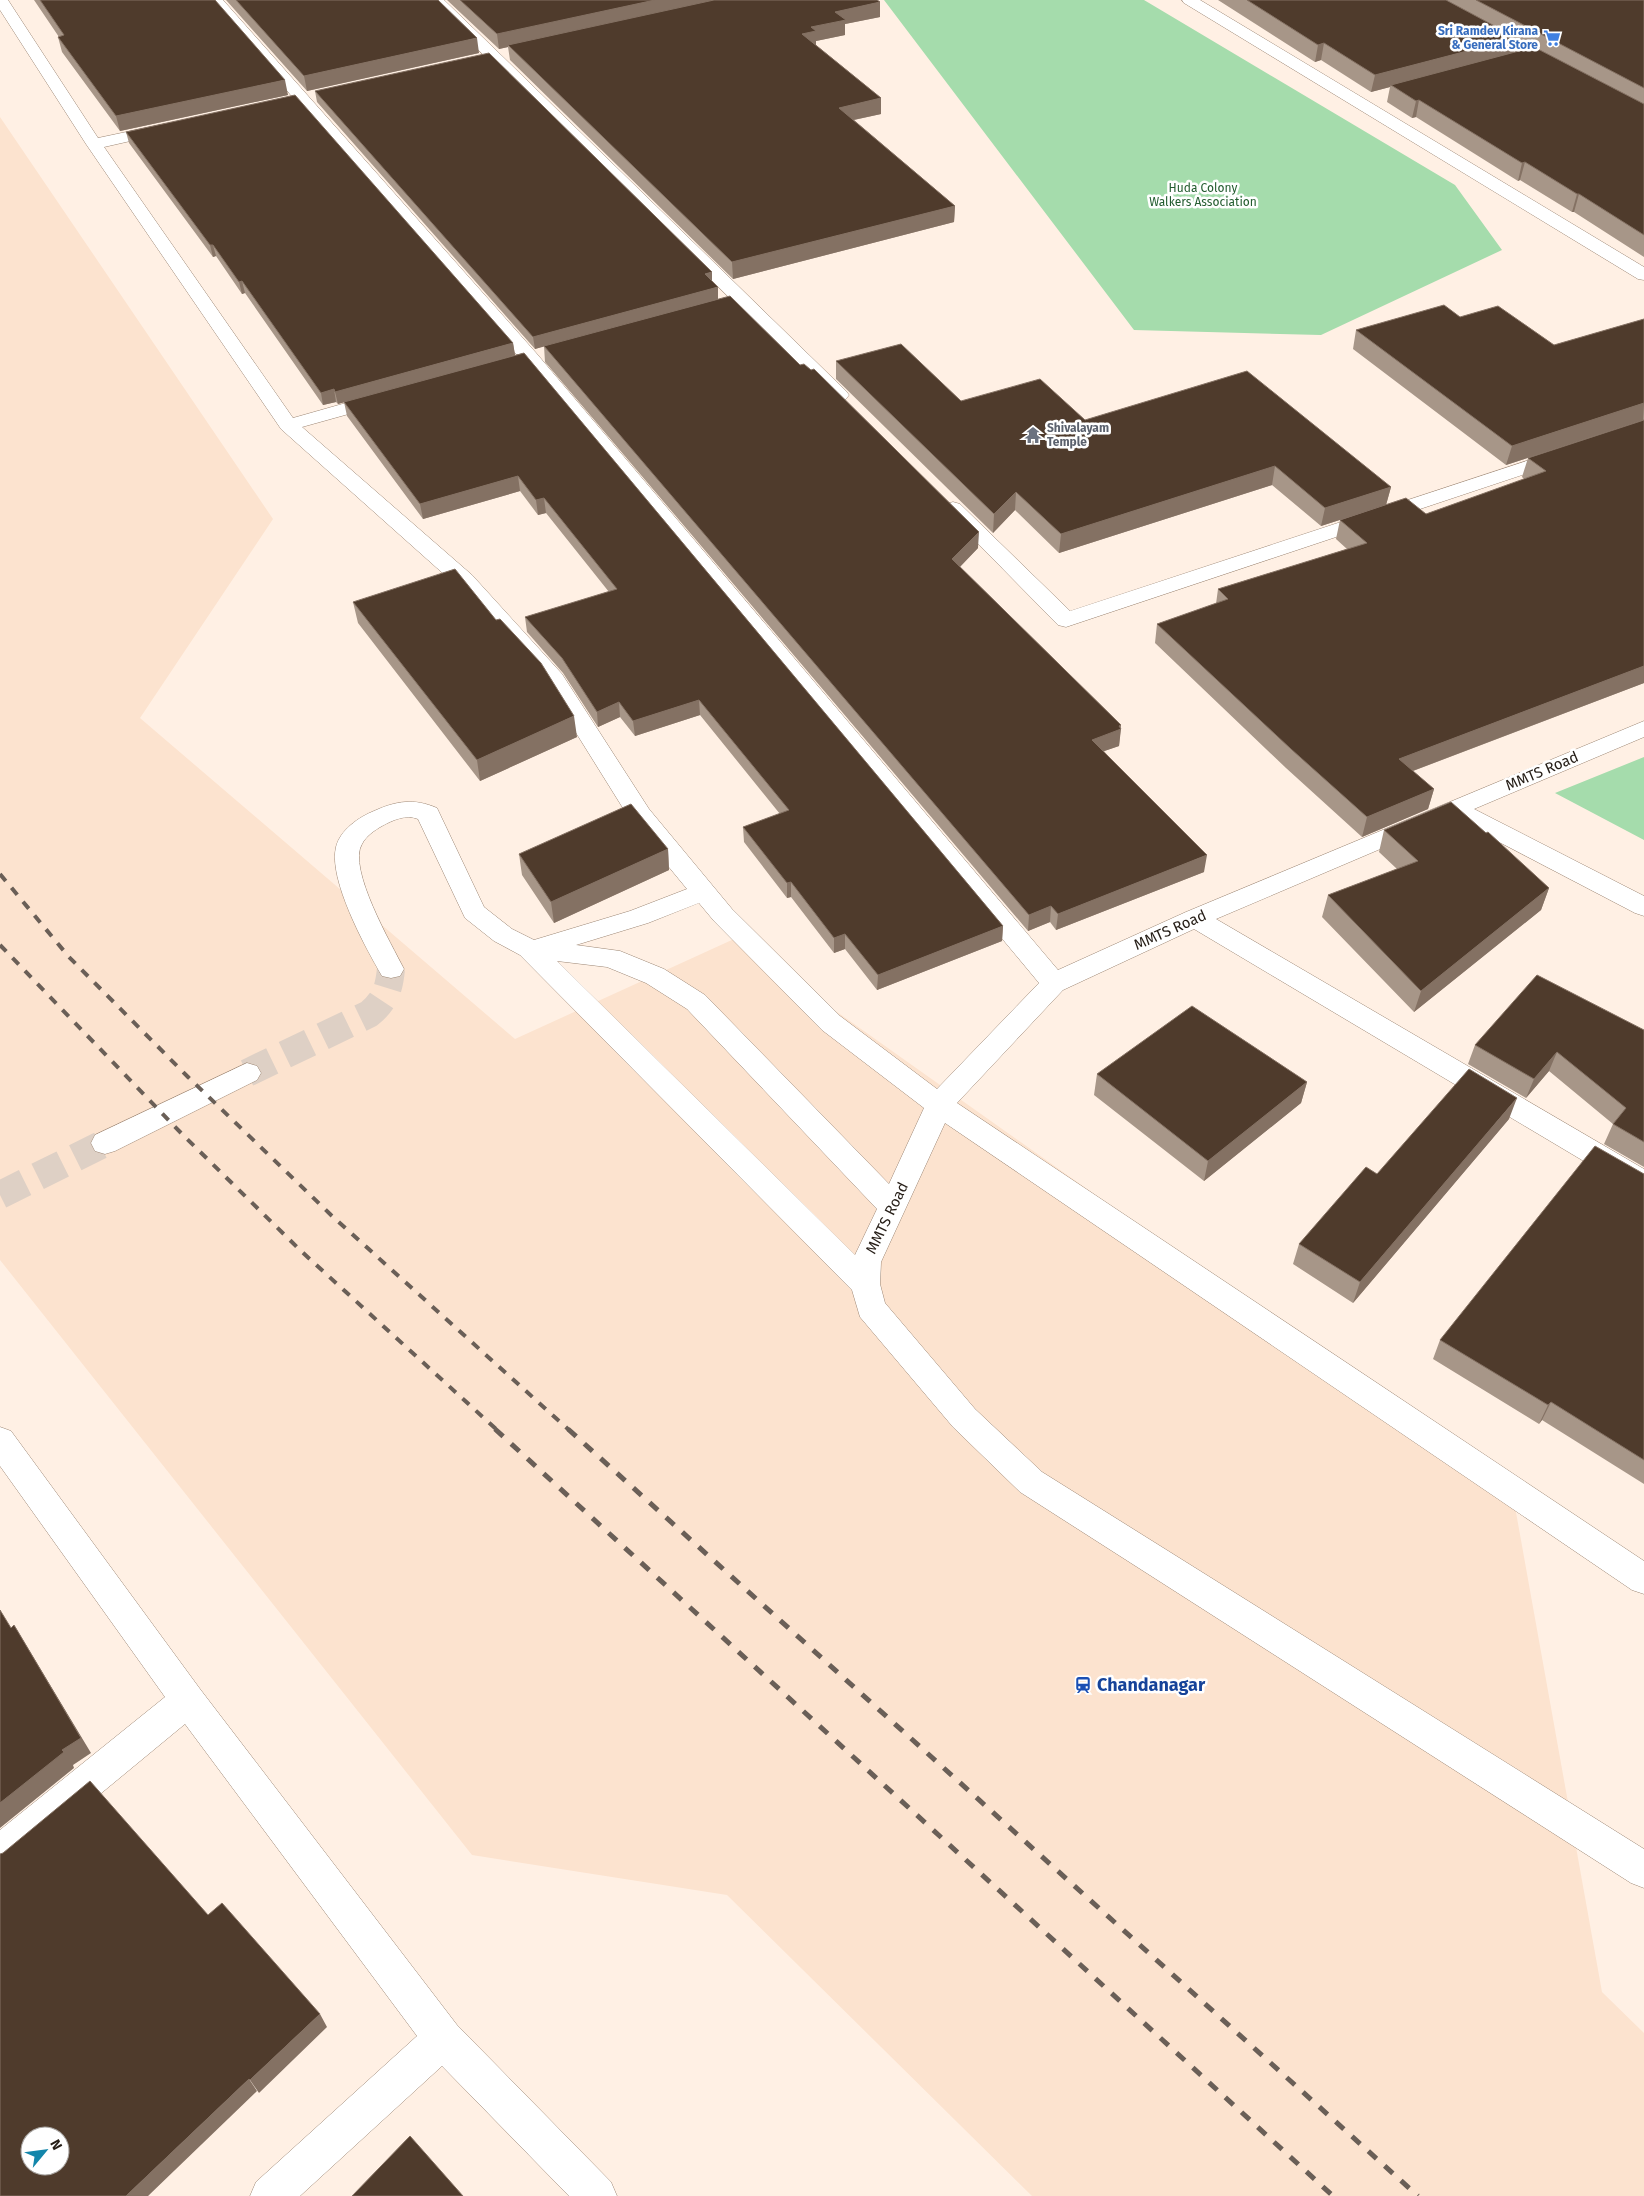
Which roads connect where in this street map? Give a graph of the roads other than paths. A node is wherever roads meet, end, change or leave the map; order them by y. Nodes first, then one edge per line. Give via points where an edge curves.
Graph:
1 (1, 0) edge
2 (215, 0) edge
3 (435, 0) edge
4 (1189, 0) edge
5 (1426, 0) edge
6 (514, 52) edge
7 (495, 57) junction
8 (1532, 57) junction
9 (476, 61) edge
10 (1513, 62) edge
11 (1566, 76) edge
12 (1378, 98) edge
13 (1358, 103) junction
14 (179, 125) edge
15 (94, 144) junction
16 (1644, 275) edge
17 (742, 300) junction
18 (723, 305) edge
19 (400, 394) edge
20 (855, 411) edge
21 (288, 425) junction
22 (1578, 450) edge
23 (939, 495) edge
24 (1644, 728) edge
25 (1452, 808) junction
26 (703, 892) junction
27 (1644, 907) edge
28 (1195, 918) junction
29 (529, 949) junction
30 (391, 969) tunnel mouth
31 (1054, 983) junction
32 (247, 1073) tunnel mouth
33 (939, 1105) junction
34 (105, 1143) tunnel mouth
35 (1644, 1183) edge
36 (894, 1207) junction
37 (868, 1296) junction
38 (0, 1441) edge
39 (1644, 1579) edge
40 (188, 1700) junction
41 (0, 1853) edge
42 (1644, 1870) edge
43 (443, 2039) junction
44 (270, 2196) edge
45 (597, 2196) edge

1 - 15 street
2 - 31 street via 530,358
3 - 7 street
4 - 13 street
5 - 8 street
6 - 7 street
7 - 9 street
7 - 17 street
8 - 10 street
8 - 11 street
12 - 13 street
13 - 16 street
14 - 15 street
15 - 21 street
17 - 18 street
17 - 20 street
19 - 21 street
21 - 26 street via 464,580 554,679 640,814
22 - 23 street via 1066,620
24 - 25 street, MMTS Road
25 - 27 street
25 - 28 street, MMTS Road
26 - 29 street via 639,917
26 - 33 street via 830,1023
28 - 31 street, MMTS Road
28 - 35 street
29 - 30 street via 503,935 474,912 428,814 418,808 408,808 377,818 348,846 346,866 354,892
29 - 36 street via 611,958 655,976 696,1002
29 - 37 street
31 - 33 street, MMTS Road
32 - 34 street
33 - 36 street, MMTS Road
33 - 39 street
36 - 37 street, MMTS Road via 866,1262
37 - 42 street via 964,1418 1031,1482
38 - 40 street
40 - 41 street
40 - 43 street
43 - 44 street
43 - 45 street

